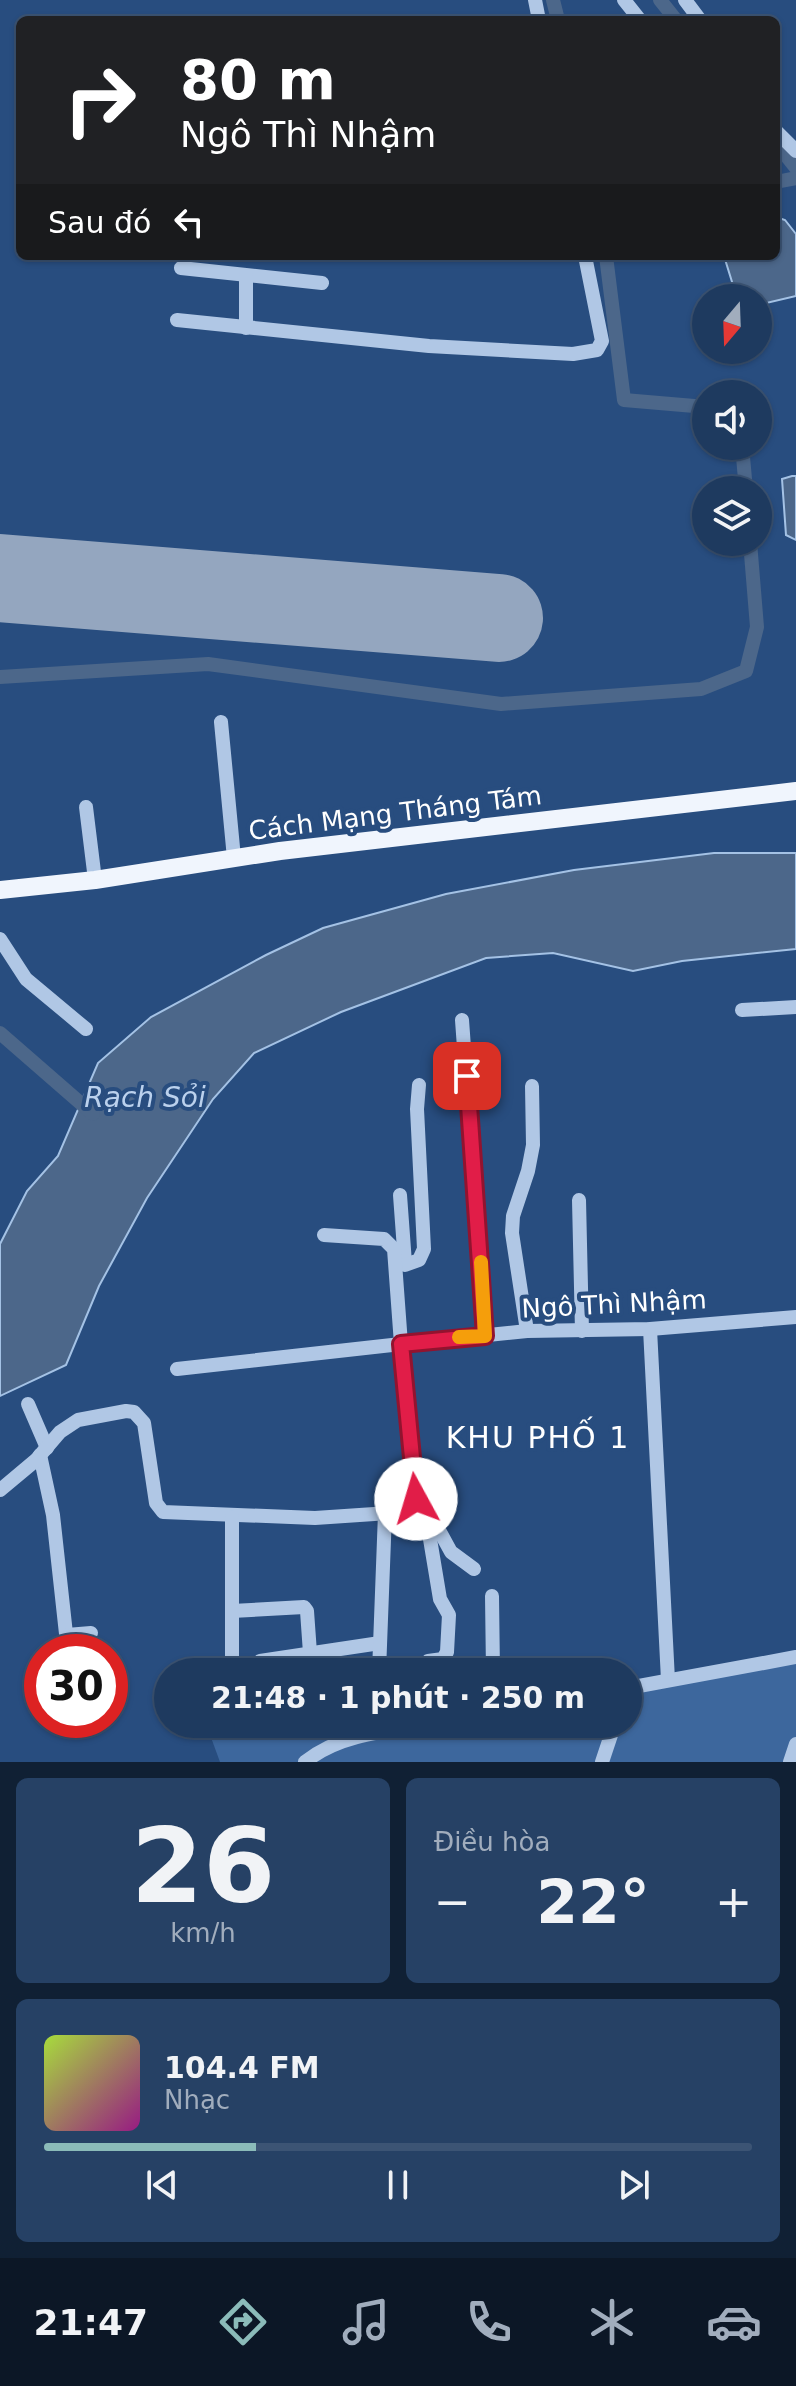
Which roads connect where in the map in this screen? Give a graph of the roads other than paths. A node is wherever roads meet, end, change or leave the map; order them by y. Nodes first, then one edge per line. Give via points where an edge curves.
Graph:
1 (624, 0) edge
2 (637, 16) edge
3 (780, 137) edge
4 (796, 151) edge
5 (586, 260) edge
6 (181, 268) dead end
7 (246, 276) junction
8 (322, 283) dead end
9 (177, 320) dead end
10 (246, 328) junction
11 (221, 722) dead end
12 (796, 791) edge
13 (86, 807) dead end
14 (234, 858) junction
15 (95, 880) junction
16 (0, 890) edge
17 (0, 939) edge
18 (796, 1007) edge
19 (742, 1010) dead end
20 (462, 1020) dead end
21 (86, 1029) dead end
22 (419, 1085) dead end
23 (532, 1086) dead end
24 (400, 1195) dead end
25 (579, 1200) dead end
26 (324, 1235) dead end
27 (405, 1265) junction
28 (796, 1317) edge
29 (650, 1329) junction
30 (527, 1331) junction
31 (582, 1331) junction
32 (485, 1336) junction
33 (406, 1343) junction
34 (177, 1369) dead end
35 (28, 1404) dead end
36 (43, 1451) junction
37 (0, 1490) edge
38 (415, 1504) junction
39 (392, 1513) junction
40 (232, 1517) junction
41 (474, 1569) dead end
42 (492, 1596) dead end
43 (232, 1611) junction
44 (91, 1633) dead end
45 (67, 1634) edge
46 (79, 1634) edge
47 (380, 1643) junction
48 (310, 1653) junction
49 (796, 1657) edge
50 (232, 1658) edge
51 (279, 1658) edge
52 (379, 1658) edge
53 (444, 1658) edge
54 (493, 1658) edge
55 (668, 1680) junction
56 (642, 1685) edge
57 (354, 1738) edge
58 (610, 1738) edge
59 (796, 1744) edge
60 (305, 1762) edge
61 (602, 1762) edge
62 (790, 1762) edge

1 - 2 street
3 - 4 street
5 - 10 street via 600,324 597,350 573,354 429,346
6 - 7 street
7 - 8 street
7 - 10 street
9 - 10 street
11 - 14 street
12 - 14 main road, Cách Mạng Tháng Tám
13 - 15 street
14 - 15 main road, Cách Mạng Tháng Tám
15 - 16 main road, Cách Mạng Tháng Tám
17 - 21 street via 26,979
18 - 19 street
20 - 32 street
22 - 27 street via 424,1249 419,1260
23 - 30 street via 533,1145 512,1233
24 - 27 street
25 - 31 street
26 - 33 street via 390,1243
27 - 33 street
28 - 29 street, Ngô Thì Nhậm
29 - 31 street, Ngô Thì Nhậm
29 - 55 street
30 - 31 street, Ngô Thì Nhậm
30 - 32 street, Ngô Thì Nhậm
32 - 33 street, Ngô Thì Nhậm
33 - 34 street, Ngô Thì Nhậm
33 - 38 street
35 - 36 street
36 - 37 street
36 - 40 street via 78,1420 134,1412 144,1423 160,1511
36 - 45 street
38 - 39 street
38 - 41 street via 428,1510 451,1552
39 - 40 street
39 - 47 street
39 - 53 street via 429,1533 440,1599 449,1611
40 - 43 street
42 - 54 street
43 - 48 street via 304,1607
43 - 50 street
44 - 46 street
47 - 48 street
47 - 52 street
48 - 51 street
49 - 55 street
55 - 56 street
57 - 60 street
58 - 61 street
59 - 62 street

